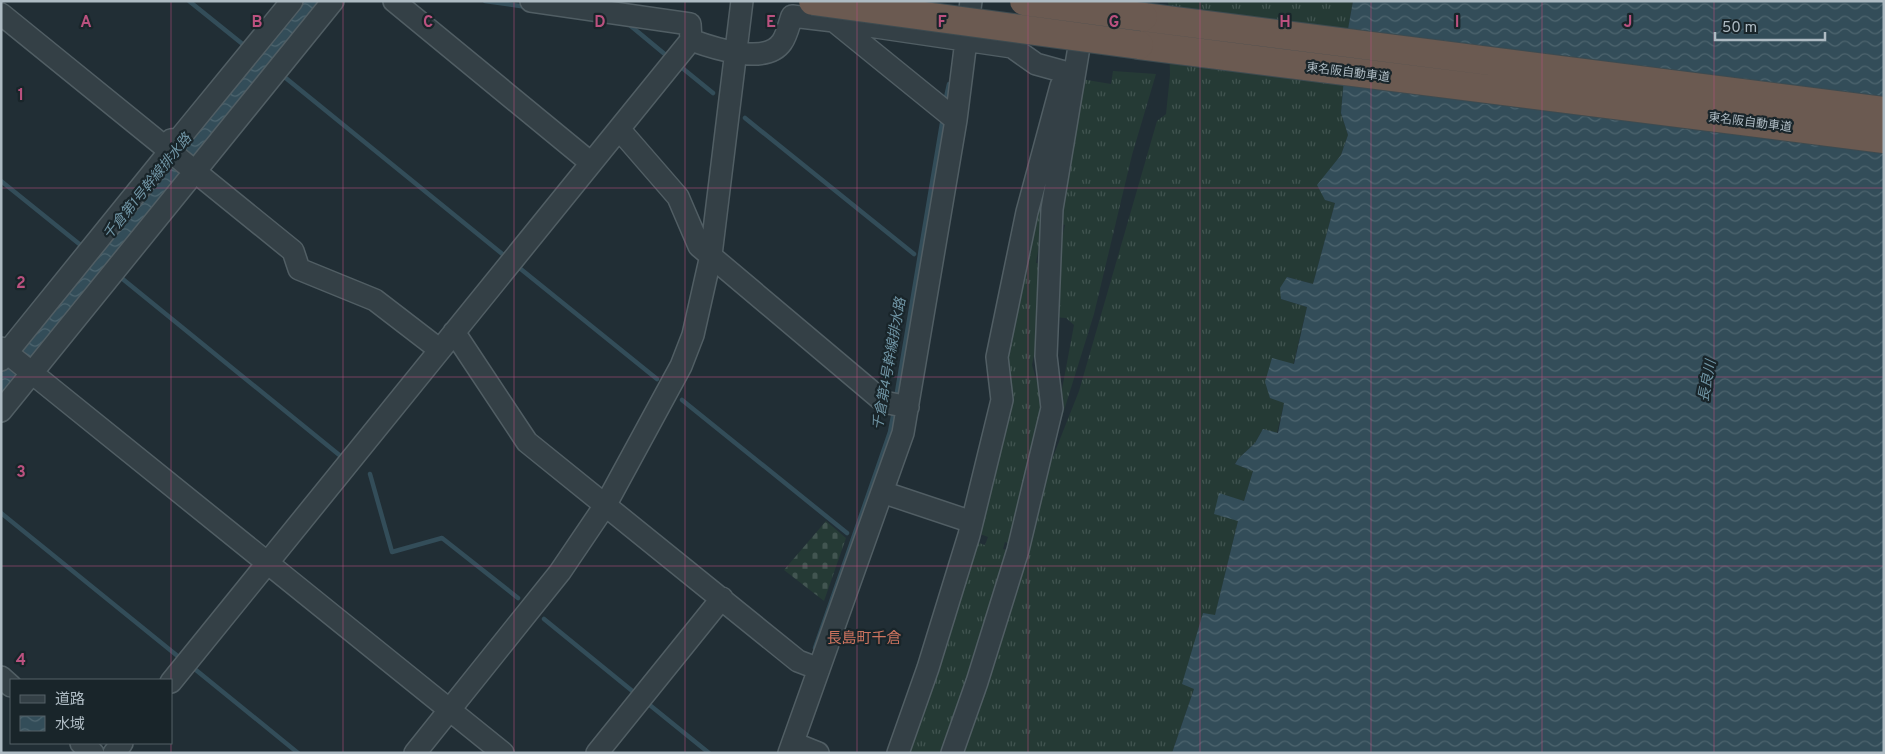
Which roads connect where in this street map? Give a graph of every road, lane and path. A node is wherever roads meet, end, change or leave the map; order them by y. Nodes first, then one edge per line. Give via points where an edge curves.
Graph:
1 (292, 1) edge
2 (333, 1) edge
3 (394, 1) edge
4 (531, 1) edge
5 (742, 1) edge
6 (971, 1) edge
7 (1024, 1) edge
8 (1087, 1) edge
9 (797, 6) edge
10 (1, 14) edge
11 (834, 20) junction
12 (690, 40) junction
13 (964, 41) junction
14 (735, 53) junction
15 (1070, 73) junction
16 (1884, 111) edge
17 (948, 113) junction
18 (619, 129) junction
19 (1884, 139) edge
20 (171, 152) junction
21 (592, 163) junction
22 (194, 169) junction
23 (711, 255) junction
24 (454, 332) junction
25 (440, 350) junction
26 (5, 354) edge
27 (31, 372) junction
28 (900, 405) junction
29 (1, 411) edge
30 (882, 492) junction
31 (606, 504) junction
32 (972, 522) junction
33 (268, 562) junction
34 (722, 598) junction
35 (812, 666) junction
36 (172, 681) edge
37 (450, 710) junction
38 (82, 744) edge
39 (791, 748) edge
40 (94, 753) edge
41 (415, 753) edge
42 (503, 753) edge
43 (597, 753) edge
44 (818, 753) edge
45 (898, 753) edge
46 (952, 753) edge

1 - 20 street via 179,139 171,140
2 - 22 street
3 - 21 street
4 - 12 street via 690,24
5 - 14 street
6 - 13 street
7 - 16 highway, bridge
8 - 15 street
9 - 11 street
9 - 14 street via 782,42 767,54
9 - 19 highway, 東名阪自動車道, bridge
10 - 20 street
11 - 13 street
11 - 17 street
12 - 14 street
12 - 18 street
13 - 15 street via 1012,47 1036,64
13 - 17 street
14 - 23 street
15 - 32 street via 1027,212 1013,276 997,357 1002,400
15 - 46 street via 1052,209 1046,356 1052,408 1018,550
17 - 28 street
18 - 21 street
18 - 23 street via 678,197 699,246
20 - 22 street
20 - 26 street
21 - 24 street
22 - 25 street via 293,251 299,269 375,300
22 - 27 street
23 - 28 street via 884,402
23 - 31 street via 693,335 681,366
24 - 25 street
24 - 31 street via 527,442
25 - 33 street
26 - 27 street
27 - 29 street
27 - 33 street
28 - 30 street via 904,433
30 - 32 street
30 - 35 street
31 - 34 street
31 - 37 street via 560,572
32 - 45 street via 928,668
33 - 36 street
33 - 37 street
34 - 35 street
34 - 43 street
35 - 39 street
37 - 41 street
37 - 42 street
38 - 40 street
39 - 44 street

